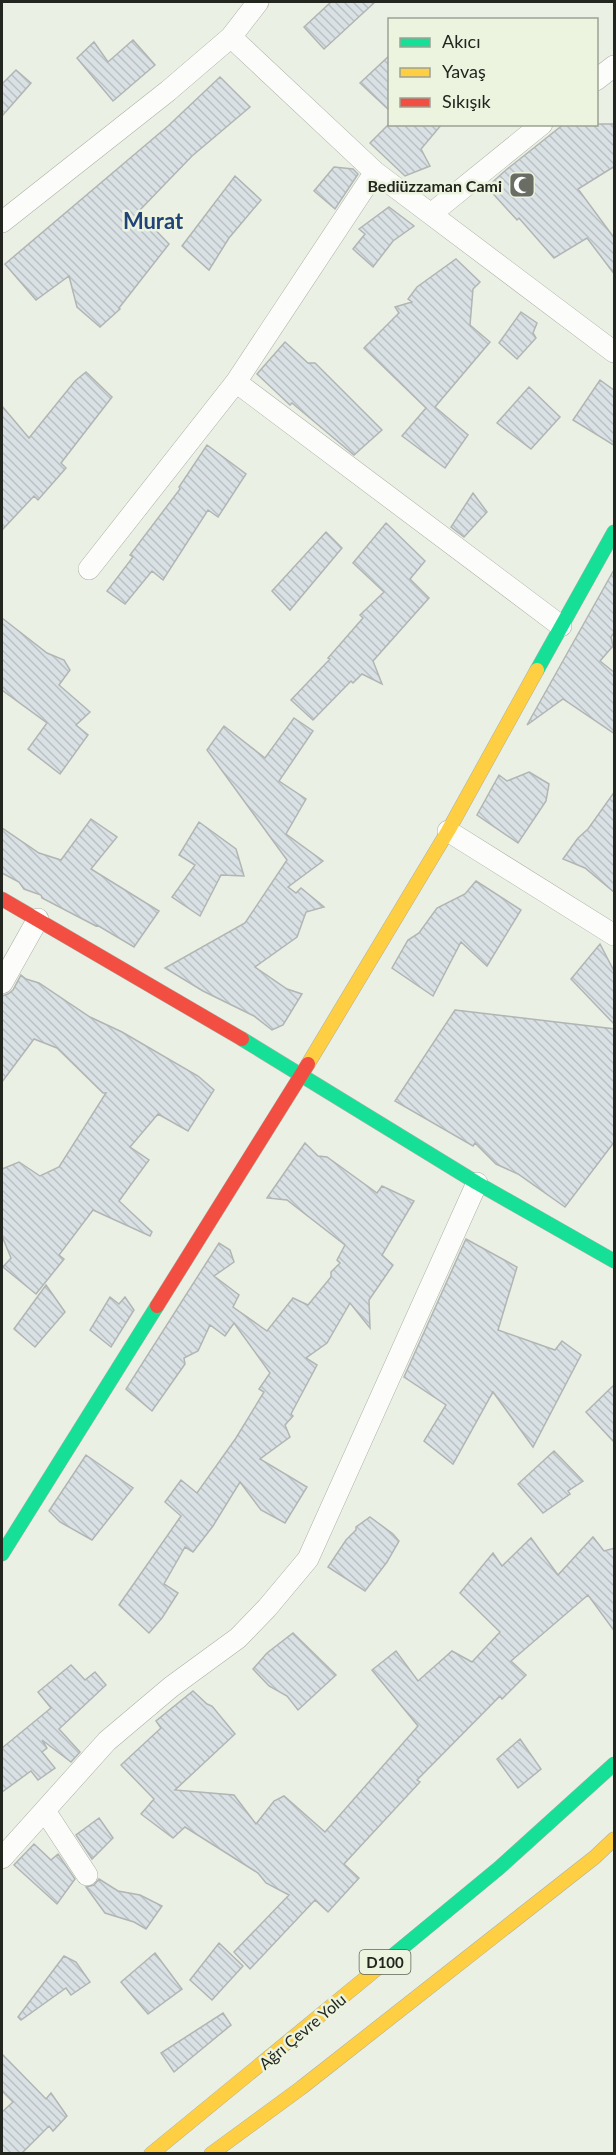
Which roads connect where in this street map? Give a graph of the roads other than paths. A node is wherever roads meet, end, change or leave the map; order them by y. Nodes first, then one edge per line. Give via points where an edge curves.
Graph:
1 (258, 2) edge
2 (231, 37) junction
3 (615, 66) edge
4 (598, 79) edge
5 (540, 126) edge
6 (375, 172) junction
7 (431, 214) junction
8 (2, 222) edge
9 (615, 351) edge
10 (236, 382) junction
11 (615, 532) edge
12 (89, 569) dead end
13 (561, 626) junction
14 (448, 831) junction
15 (2, 899) edge
16 (38, 919) junction
17 (615, 935) edge
18 (2, 982) edge
19 (302, 1074) junction
20 (477, 1183) junction
21 (615, 1261) edge
22 (2, 1554) edge
23 (615, 1764) edge
24 (45, 1811) junction
25 (615, 1839) edge
26 (2, 1858) edge
27 (87, 1875) dead end
28 (151, 2154) edge
29 (211, 2154) edge

1 - 2 street
2 - 6 street
2 - 8 street
3 - 4 street
5 - 7 street
6 - 7 street
6 - 10 street
7 - 9 street
10 - 12 street
10 - 13 street
11 - 13 main road
13 - 14 main road
14 - 17 street
14 - 19 main road
15 - 16 main road
16 - 18 street
16 - 19 main road
19 - 20 main road
19 - 22 main road
20 - 21 main road
20 - 24 street via 308,1559 238,1638 171,1687 107,1742
23 - 28 main road, Ağrı Çevre Yolu / D100 via 499,1868
24 - 26 street
24 - 27 street
25 - 29 main road, D100 via 301,2088

